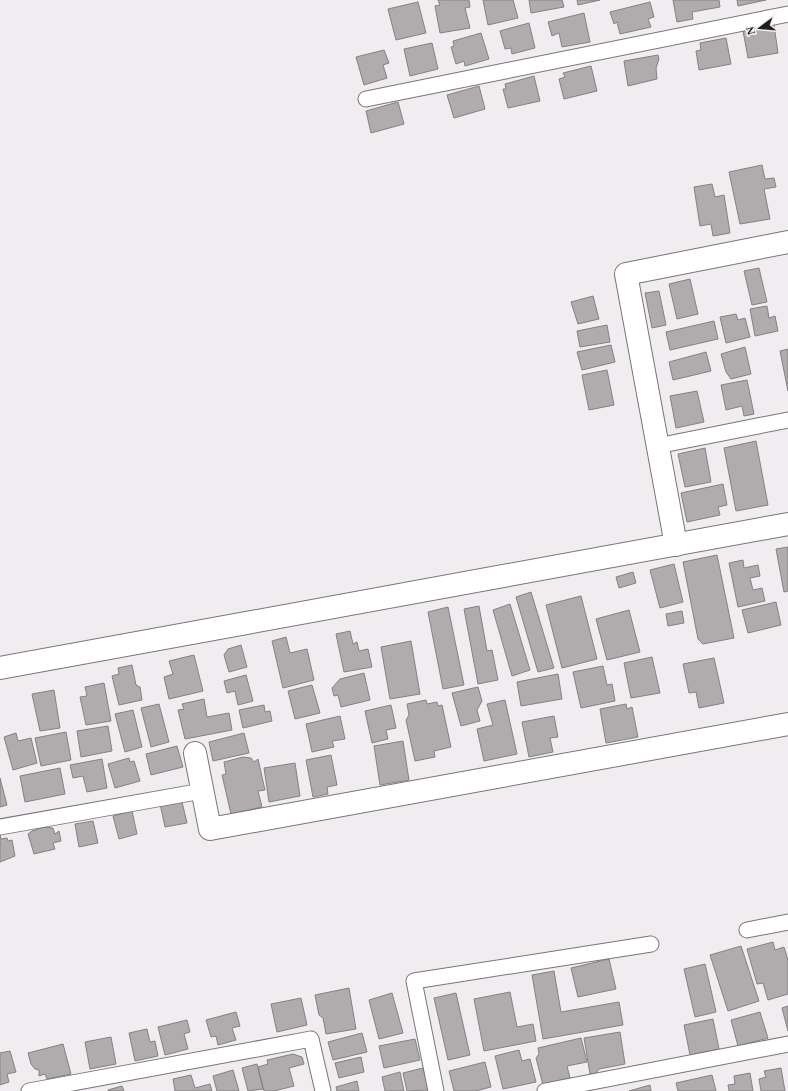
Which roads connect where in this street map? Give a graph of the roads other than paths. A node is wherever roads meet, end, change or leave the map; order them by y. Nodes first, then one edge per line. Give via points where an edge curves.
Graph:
1 (788, 14) edge
2 (366, 99) dead end
3 (788, 242) edge
4 (788, 420) edge
5 (657, 446) junction
6 (788, 524) edge
7 (676, 545) junction
8 (0, 668) edge
9 (788, 724) edge
10 (195, 753) dead end
11 (202, 790) junction
12 (0, 827) edge
13 (788, 922) edge
14 (747, 930) dead end
15 (651, 944) dead end
16 (788, 1044) edge
17 (555, 1090) edge
18 (29, 1091) edge
19 (323, 1091) edge
20 (436, 1091) edge

1 - 2 lane
3 - 5 street via 626,274
4 - 5 lane
5 - 7 street
6 - 7 street
7 - 8 street
9 - 11 street via 210,829
10 - 11 street
11 - 12 lane
13 - 14 lane
15 - 20 lane via 414,981
16 - 17 lane
18 - 19 lane via 311,1039

